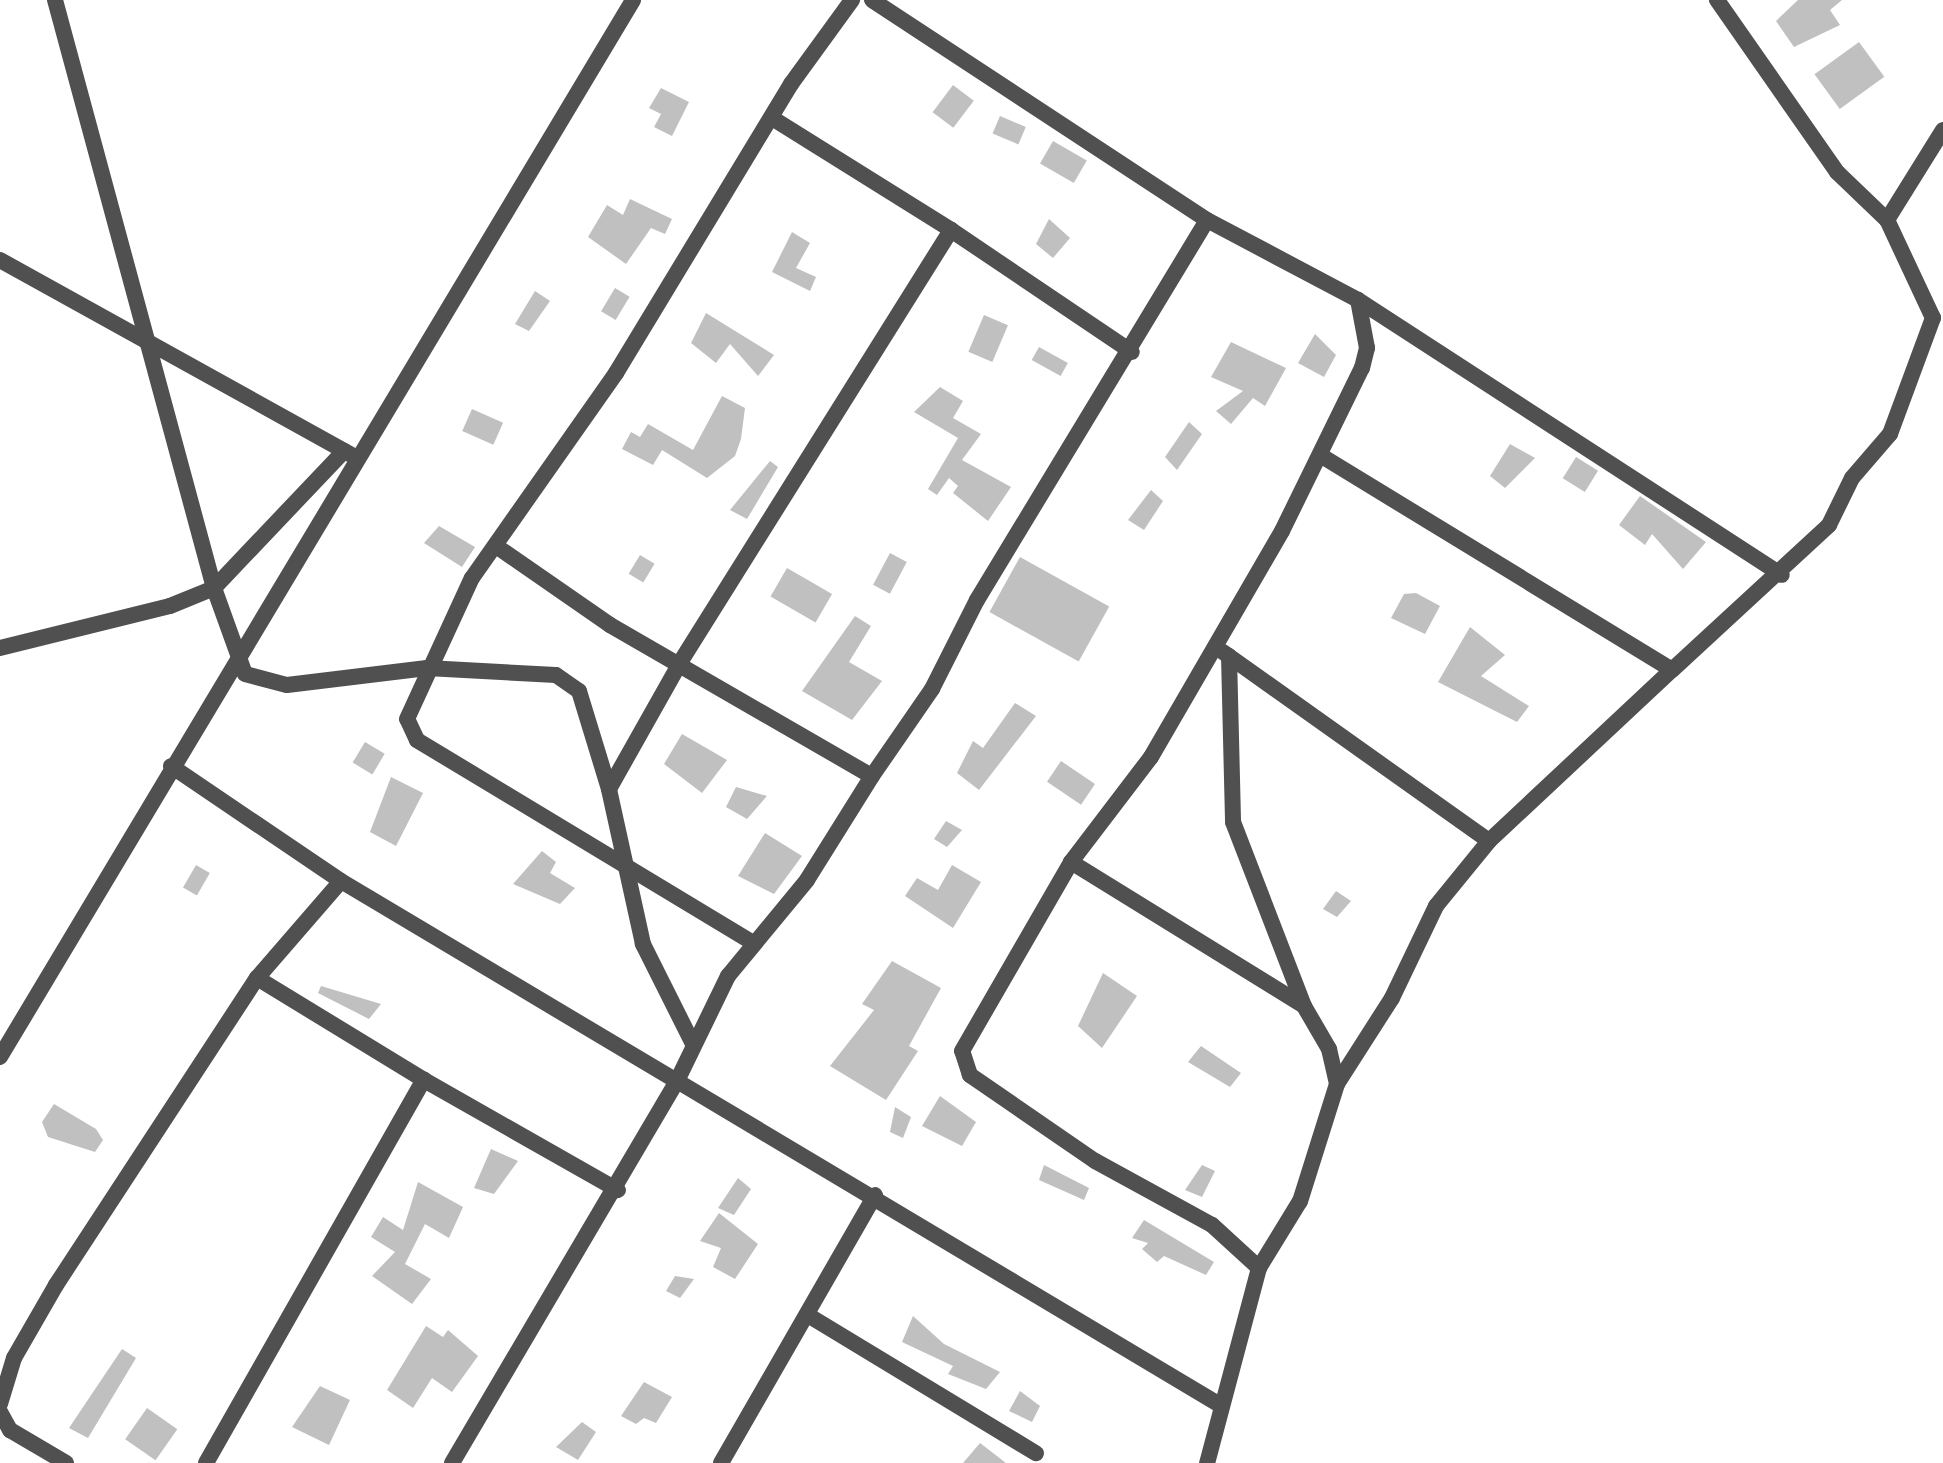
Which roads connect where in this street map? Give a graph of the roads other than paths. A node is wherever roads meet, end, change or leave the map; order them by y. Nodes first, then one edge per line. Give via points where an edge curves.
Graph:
1 (55, 0) edge
2 (633, 0) edge
3 (852, 0) edge
4 (872, 0) edge
5 (1717, 0) edge
6 (772, 118) junction
7 (1943, 130) edge
8 (1207, 220) junction
9 (1887, 220) junction
10 (951, 230) junction
11 (0, 260) edge
12 (1358, 300) junction
13 (1938, 320) edge
14 (152, 344) junction
15 (1132, 352) junction
16 (349, 454) junction
17 (1320, 455) junction
18 (496, 546) junction
19 (1782, 575) junction
20 (214, 588) junction
21 (0, 648) edge
22 (1222, 651) junction
23 (236, 659) junction
24 (681, 661) junction
25 (427, 668) junction
26 (1672, 670) junction
27 (171, 766) junction
28 (872, 776) junction
29 (609, 789) junction
30 (1489, 841) junction
31 (1071, 862) junction
32 (630, 863) junction
33 (341, 881) junction
34 (750, 941) junction
35 (257, 978) junction
36 (1304, 1006) junction
37 (692, 1042) junction
38 (0, 1057) edge
39 (424, 1080) junction
40 (677, 1081) junction
41 (1337, 1084) junction
42 (618, 1190) junction
43 (875, 1195) junction
44 (1259, 1268) junction
45 (811, 1317) junction
46 (7, 1361) edge
47 (0, 1404) edge
48 (1220, 1405) junction
49 (0, 1412) edge
50 (1036, 1453) dead end
51 (66, 1463) edge
52 (206, 1463) edge
53 (452, 1463) edge
54 (721, 1463) edge
55 (1207, 1463) edge

1 - 14 street
2 - 16 street
3 - 6 street
4 - 8 street
5 - 9 street via 1837,172
6 - 10 street
6 - 18 street via 616,373
7 - 9 street
8 - 12 street
8 - 15 street
9 - 13 street
10 - 15 street
10 - 24 street
11 - 14 street
12 - 17 street via 1365,358
12 - 19 street
13 - 19 street via 1890,434 1852,478 1829,525
14 - 16 street
14 - 20 street
15 - 28 street via 977,600 932,689
16 - 20 street
16 - 23 street
17 - 22 street
17 - 26 street
18 - 24 street via 610,625
18 - 25 street
19 - 26 street
20 - 21 street via 170,606
20 - 23 street
22 - 30 street
22 - 31 street
22 - 36 street via 1233,822
23 - 25 street via 258,682 287,685
23 - 27 street
24 - 28 street
24 - 29 street
25 - 29 street via 521,670 573,682
25 - 32 street via 407,719 417,740
26 - 30 street
27 - 33 street
27 - 38 street
28 - 34 street via 807,880
29 - 32 street
30 - 41 street via 1436,906 1392,998
31 - 36 street
31 - 44 street via 962,1051 963,1064 1095,1161 1212,1225
32 - 34 street
32 - 37 street via 643,944
33 - 35 street
33 - 40 street
34 - 37 street
35 - 39 street
35 - 46 street
36 - 41 street via 1326,1036
37 - 40 street
39 - 42 street
39 - 52 street
40 - 42 street
40 - 43 street
41 - 44 street via 1300,1201
42 - 53 street
43 - 45 street
43 - 48 street
44 - 48 street
45 - 50 street
45 - 54 street
46 - 47 street
48 - 55 street
49 - 51 street via 10,1430

